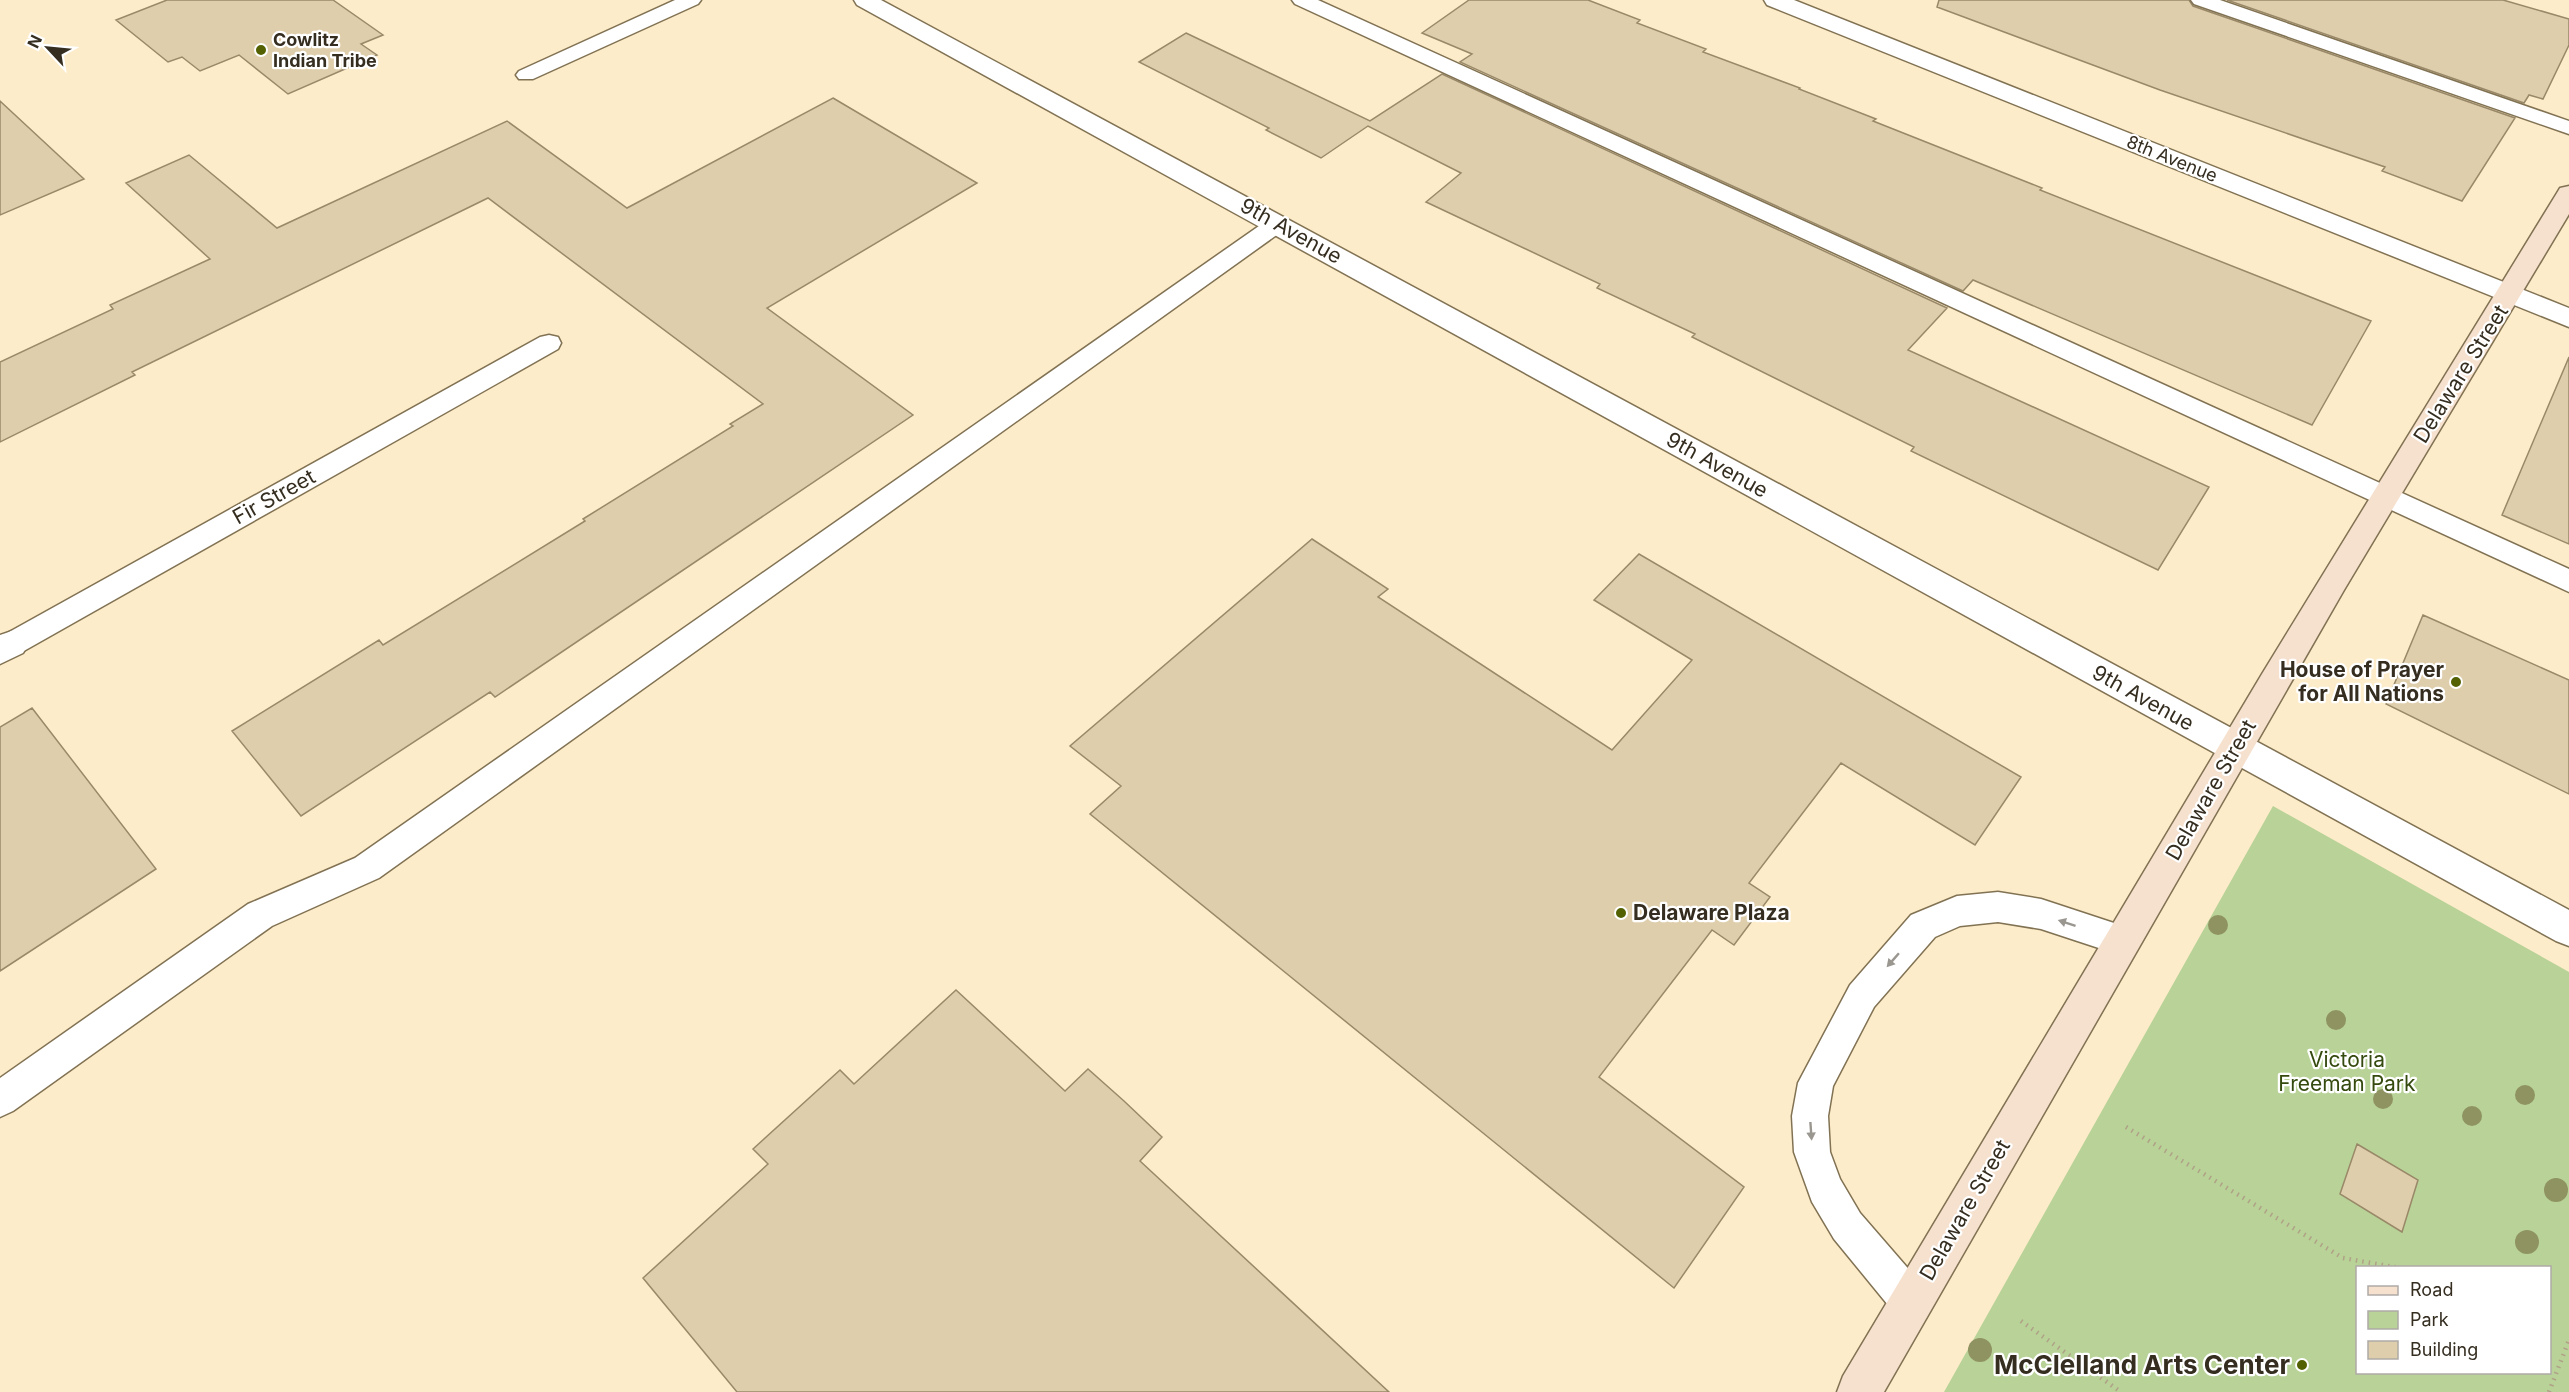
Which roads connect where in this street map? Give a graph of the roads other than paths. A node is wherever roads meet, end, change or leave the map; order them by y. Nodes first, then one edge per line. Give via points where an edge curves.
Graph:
1 (691, 0) edge
2 (865, 0) edge
3 (1302, 0) edge
4 (1775, 0) edge
5 (2201, 0) edge
6 (526, 75) dead end
7 (2569, 128) edge
8 (2569, 193) edge
9 (1277, 224) junction
10 (2510, 295) junction
11 (2569, 318) edge
12 (549, 343) dead end
13 (2385, 496) junction
14 (2569, 581) edge
15 (6, 648) edge
16 (2234, 749) junction
17 (2569, 929) edge
18 (2123, 941) junction
19 (0, 1099) edge
20 (1911, 1302) junction
21 (1859, 1392) edge

1 - 6 lane
2 - 9 street, 9th Avenue
3 - 13 lane
4 - 10 street, 8th Avenue
5 - 7 lane
8 - 10 street, Delaware Street
9 - 16 street, 9th Avenue
9 - 19 lane via 367,868 260,915
10 - 11 street, 8th Avenue
10 - 13 street, Delaware Street
12 - 15 lane, Fir Street
13 - 14 lane
13 - 16 street, Delaware Street
16 - 17 street, 9th Avenue
16 - 18 street, Delaware Street
18 - 20 street, Delaware Street
18 -> 20 lane via 2041,914 1998,906 1957,911 1923,926 1862,996 1816,1083 1810,1116 1812,1152 1825,1189 1847,1226
20 - 21 street, Delaware Street

